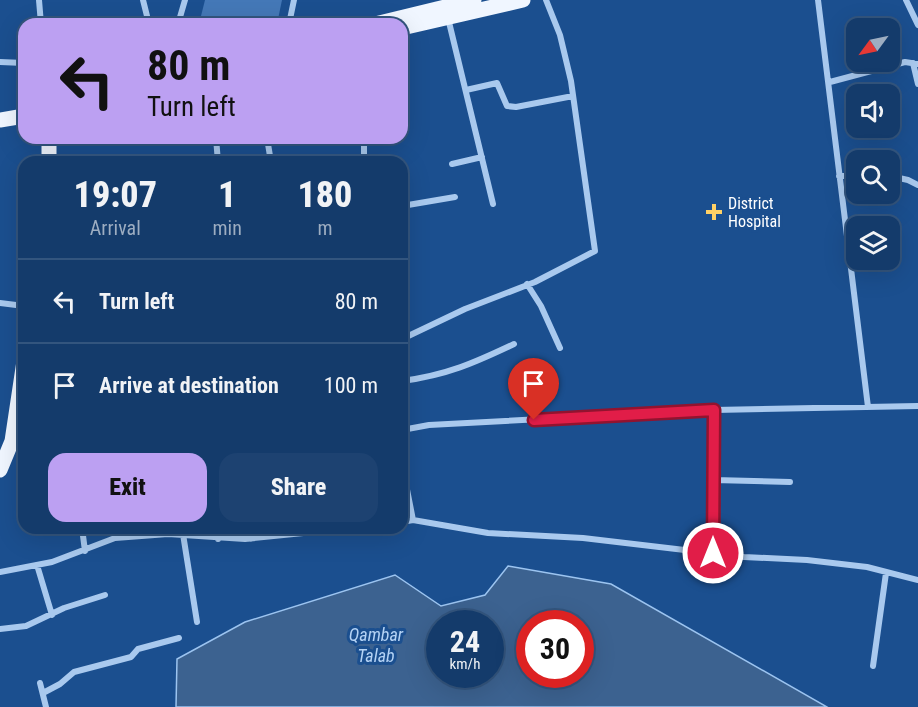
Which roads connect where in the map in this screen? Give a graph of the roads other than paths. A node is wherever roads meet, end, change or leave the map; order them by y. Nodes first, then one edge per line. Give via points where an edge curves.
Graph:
1 (39, 0) edge
2 (143, 0) edge
3 (185, 0) edge
4 (294, 0) edge
5 (474, 0) edge
6 (523, 0) edge
7 (546, 0) edge
8 (818, 0) edge
9 (906, 0) edge
10 (448, 17) junction
11 (40, 18) edge
12 (148, 18) edge
13 (180, 18) edge
14 (290, 18) edge
15 (400, 18) edge
16 (918, 25) edge
17 (408, 27) edge
18 (0, 62) edge
19 (18, 63) edge
20 (916, 63) edge
21 (830, 82) junction
22 (918, 84) edge
23 (466, 90) junction
24 (573, 96) junction
25 (18, 117) edge
26 (0, 120) edge
27 (482, 157) junction
28 (452, 164) dead end
29 (839, 176) junction
30 (846, 176) edge
31 (900, 178) edge
32 (918, 185) edge
33 (455, 197) dead end
34 (493, 204) dead end
35 (408, 205) edge
36 (527, 284) junction
37 (0, 303) edge
38 (18, 305) edge
39 (408, 336) edge
40 (514, 344) dead end
41 (560, 348) dead end
42 (408, 380) edge
43 (918, 406) edge
44 (868, 407) junction
45 (714, 410) junction
46 (18, 415) edge
47 (408, 429) edge
48 (6, 442) edge
49 (0, 470) edge
50 (714, 480) junction
51 (790, 482) dead end
52 (408, 495) edge
53 (413, 520) junction
54 (408, 521) edge
55 (83, 534) edge
56 (183, 534) junction
57 (218, 534) edge
58 (251, 534) edge
59 (297, 534) edge
60 (218, 539) junction
61 (251, 539) junction
62 (85, 551) junction
63 (713, 553) junction
64 (37, 566) junction
65 (0, 572) edge
66 (886, 573) junction
67 (918, 580) edge
68 (105, 596) dead end
69 (52, 615) junction
70 (197, 622) dead end
71 (0, 629) edge
72 (179, 638) dead end
73 (873, 666) dead end
74 (40, 683) dead end
75 (43, 693) junction
76 (46, 707) edge

1 - 11 street
2 - 12 street
3 - 13 street
4 - 14 street
5 - 15 main road
6 - 10 main road
7 - 24 street via 560,35
8 - 21 street
9 - 16 street
10 - 17 main road
10 - 23 street
18 - 19 street
20 - 21 street via 905,62
20 - 22 street
21 - 29 street
23 - 24 street via 497,83 507,106 516,107
23 - 27 street
24 - 36 street via 595,251
25 - 26 main road
27 - 28 street
27 - 34 street
29 - 30 street
29 - 44 street
31 - 32 street
33 - 35 street
36 - 39 street
36 - 41 street
37 - 38 street
40 - 42 street via 464,368
43 - 44 street
44 - 45 street
45 - 47 street
45 - 50 street
46 - 48 main road
48 - 49 main road
50 - 51 street
50 - 63 street
52 - 53 street
53 - 54 street
53 - 63 street via 488,533 592,538
55 - 62 street
56 - 60 street
56 - 62 street via 115,538
56 - 70 street
57 - 60 street
58 - 61 street
59 - 61 street
60 - 61 street
62 - 64 street
63 - 66 street via 826,563
64 - 65 street
64 - 69 street
66 - 67 street
66 - 73 street
68 - 69 street
69 - 71 street via 26,626
72 - 75 street via 138,650 131,657 74,672
74 - 75 street
75 - 76 street

